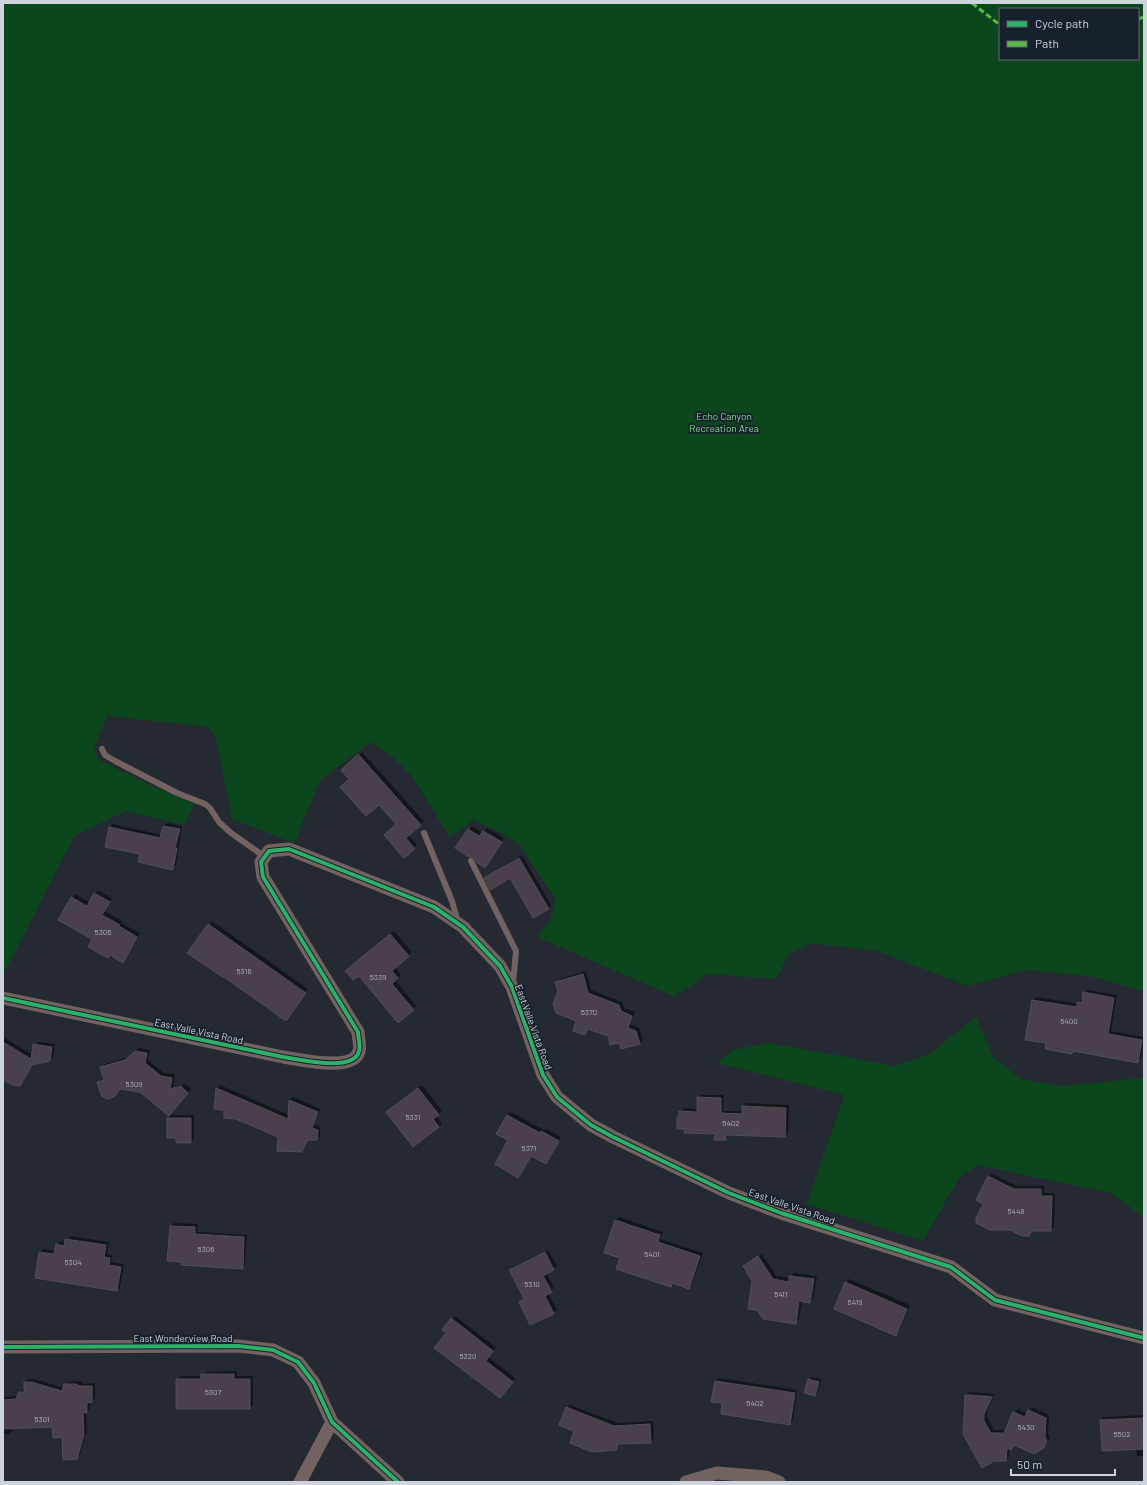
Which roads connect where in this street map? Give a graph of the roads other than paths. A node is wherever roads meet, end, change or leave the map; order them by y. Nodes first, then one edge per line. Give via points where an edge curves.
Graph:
1 (102, 749) dead end
2 (424, 833) dead end
3 (265, 858) junction
4 (471, 861) dead end
5 (458, 923) junction
6 (512, 987) junction
7 (3, 998) edge
8 (1144, 1338) edge
9 (3, 1347) edge
10 (332, 1422) junction
11 (300, 1482) edge
12 (398, 1482) edge
13 (686, 1482) edge
14 (779, 1482) edge

1 - 3 lane via 105,755 115,761 210,808 219,822 231,833
2 - 5 lane via 452,900
3 - 5 street, East Valle Vista Road via 269,852 289,849 434,908
3 - 7 street, East Valle Vista Road via 261,862 263,877 358,1032 359,1051 356,1056 344,1063 328,1064 283,1057
4 - 6 lane via 516,951
5 - 6 street, East Valle Vista Road via 500,966
6 - 8 street, East Valle Vista Road via 543,1075 557,1097 591,1124 613,1137 729,1193 781,1213 951,1267 996,1300
9 - 10 street, East Wonderview Road via 238,1346 273,1350 298,1362 314,1383
10 - 11 street
10 - 12 street, East Wonderview Road
13 - 14 street via 717,1473 766,1477

